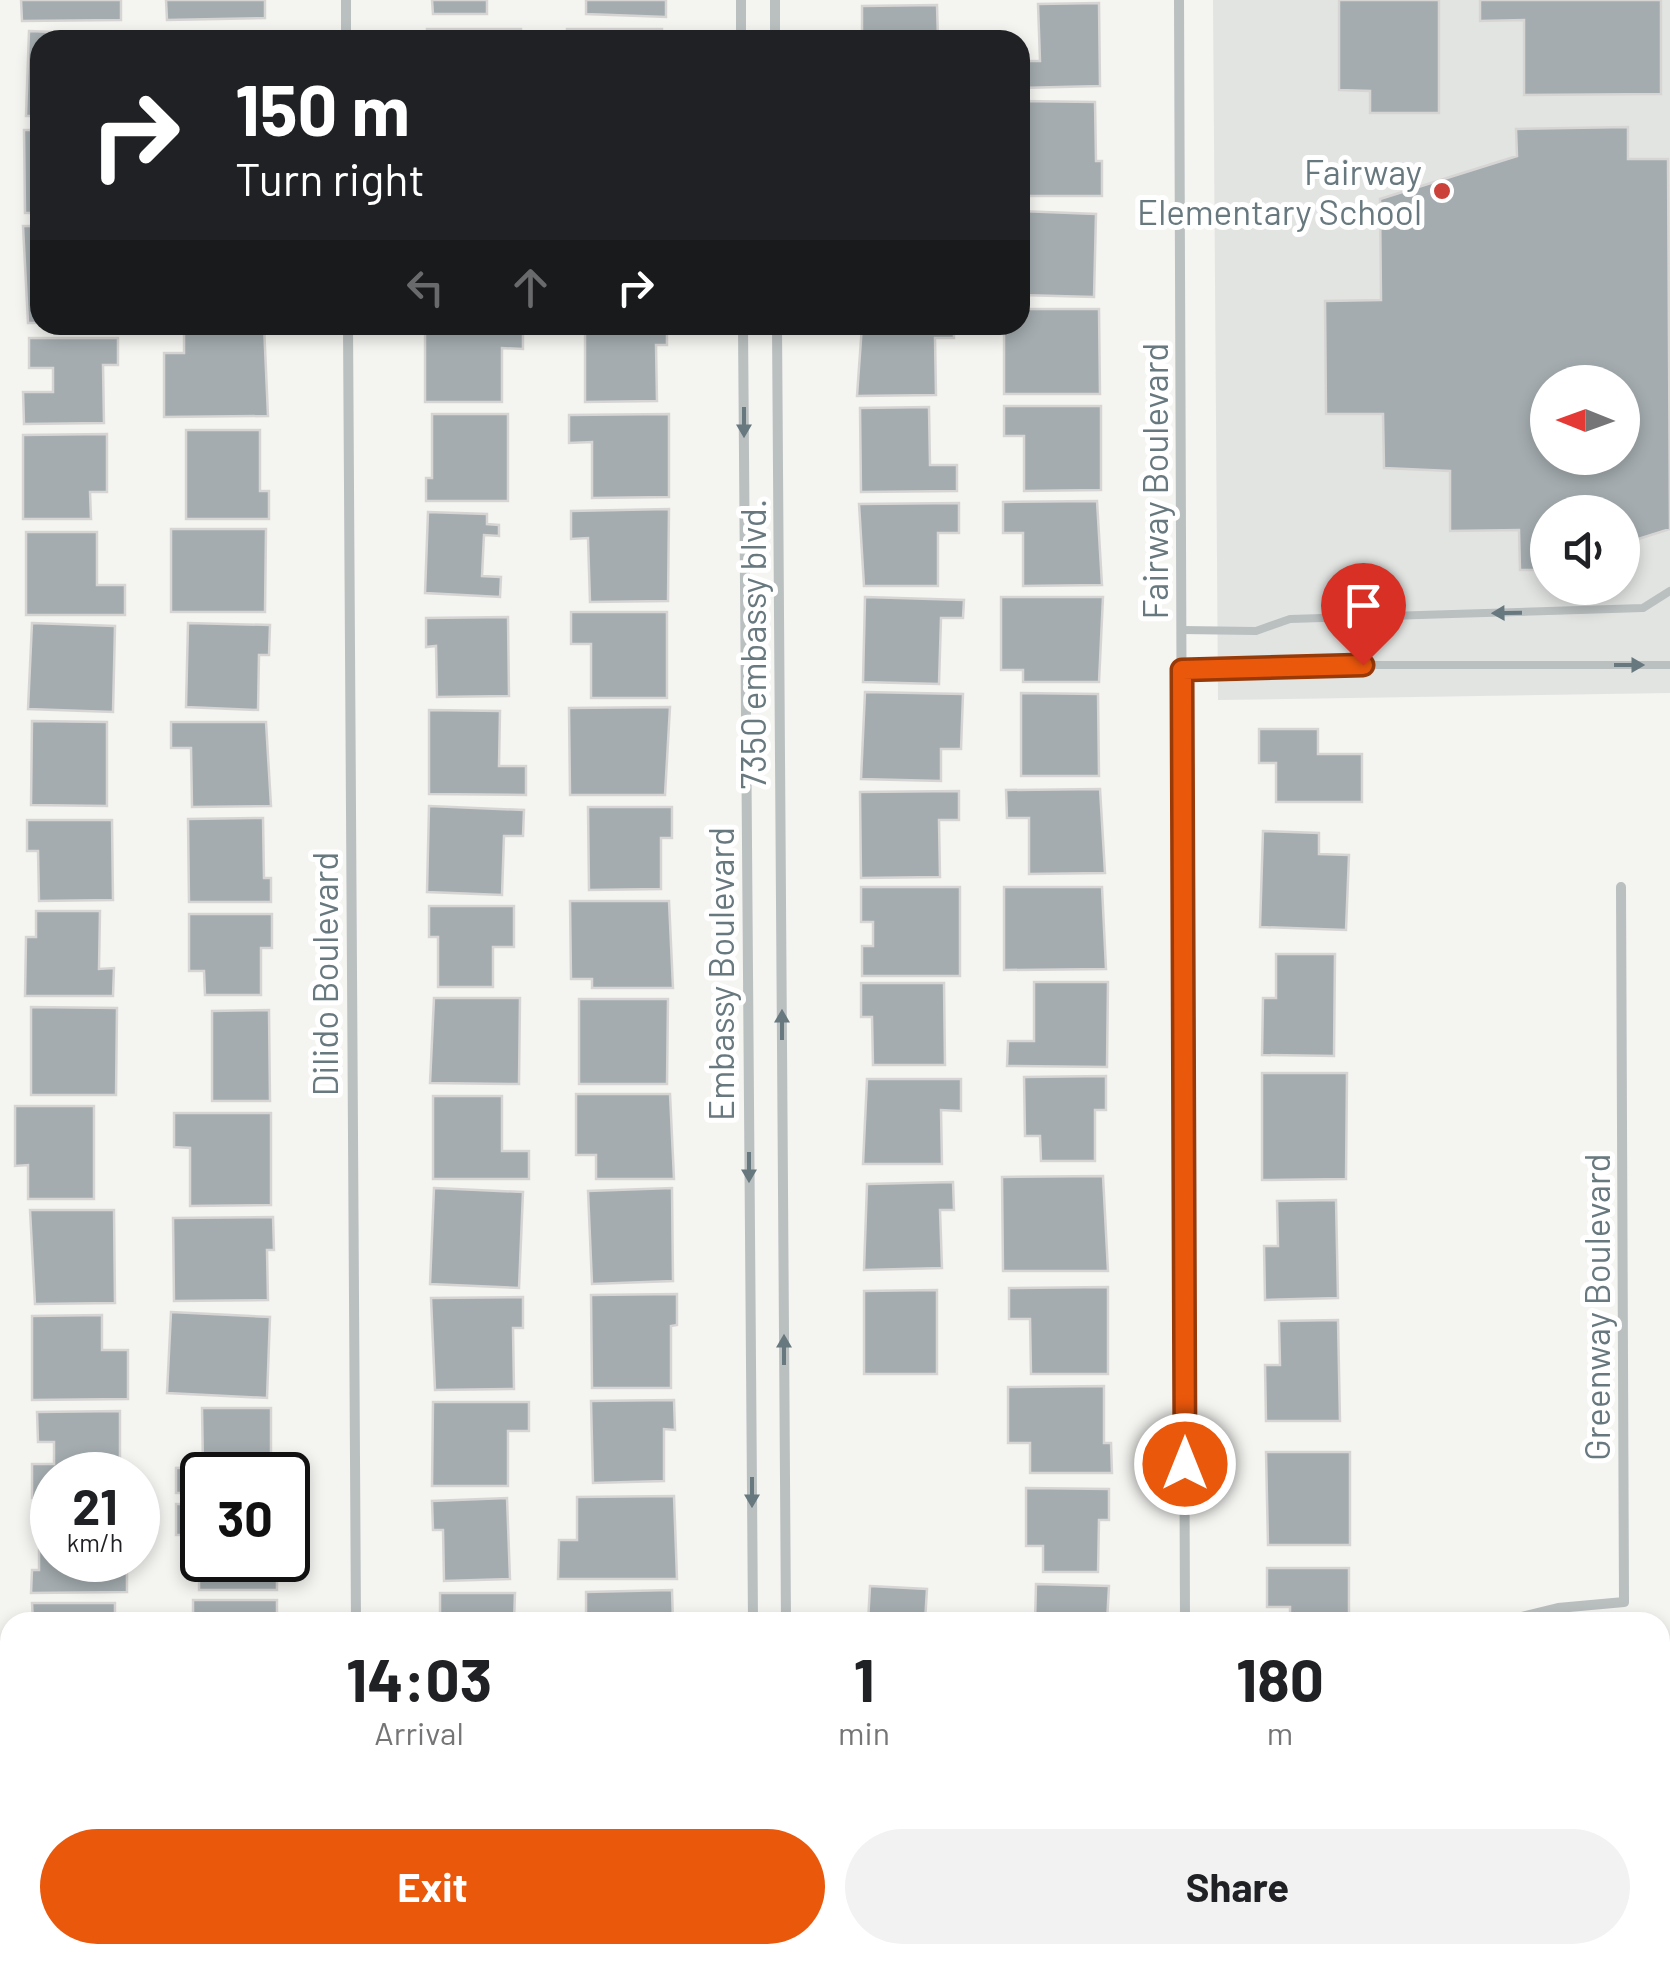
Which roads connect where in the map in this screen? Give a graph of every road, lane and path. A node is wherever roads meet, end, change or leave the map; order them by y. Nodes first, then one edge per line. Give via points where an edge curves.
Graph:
1 (346, 0) edge
2 (741, 0) edge
3 (775, 0) edge
4 (1179, 0) edge
5 (346, 30) edge
6 (741, 30) edge
7 (775, 30) edge
8 (348, 335) edge
9 (743, 335) edge
10 (777, 335) edge
11 (1670, 591) edge
12 (1182, 630) junction
13 (1670, 665) edge
14 (1182, 670) junction
15 (1621, 887) dead end
16 (356, 1612) edge
17 (752, 1612) edge
18 (786, 1612) edge
19 (1186, 1612) edge
20 (1542, 1612) edge

1 - 5 street
2 - 6 street
3 - 7 street
4 - 12 street, Fairway Boulevard
8 - 16 street, Dilido Boulevard
9 -> 17 street, Embassy Boulevard
18 -> 10 street, 7350 embassy blvd.
11 -> 12 lane via 1642,608 1290,618 1256,631
12 - 14 street, Fairway Boulevard
14 -> 13 lane
14 - 19 street, Fairway Boulevard
15 - 20 street, Greenway Boulevard via 1624,1602

